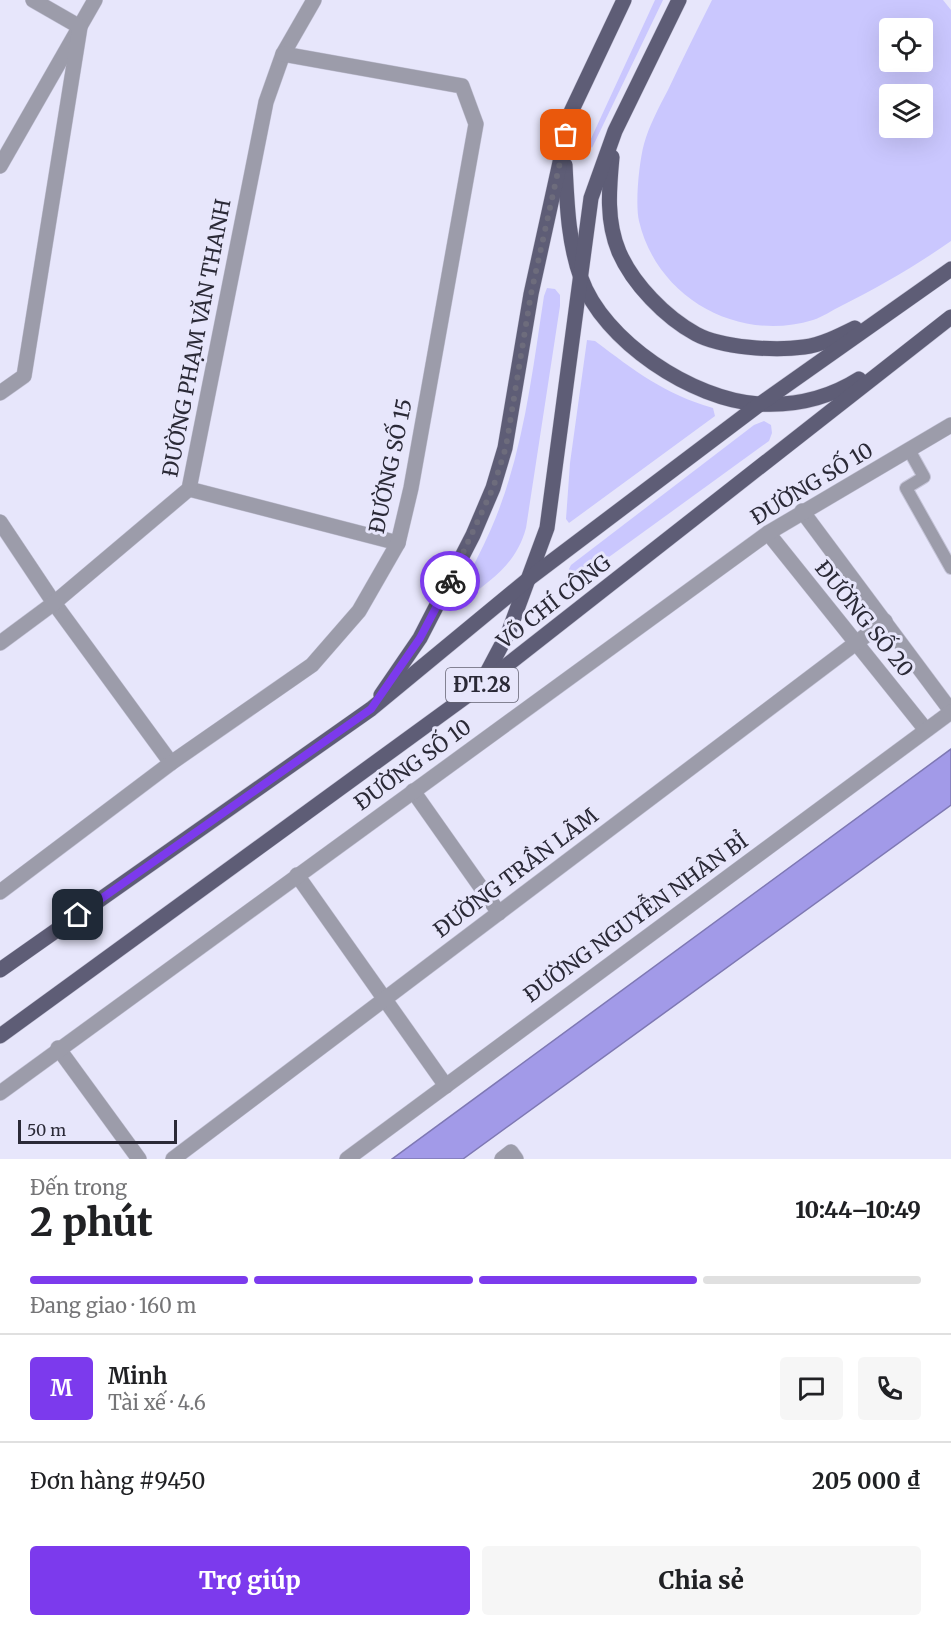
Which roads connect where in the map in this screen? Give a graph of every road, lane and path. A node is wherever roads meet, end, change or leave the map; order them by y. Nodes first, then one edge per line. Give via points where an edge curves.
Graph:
1 (33, 0) edge
2 (95, 0) edge
3 (314, 0) edge
4 (624, 0) edge
5 (679, 0) edge
6 (80, 27) junction
7 (283, 54) junction
8 (571, 112) junction
9 (615, 131) junction
10 (0, 166) edge
11 (951, 269) edge
12 (581, 279) junction
13 (903, 304) junction
14 (951, 317) edge
15 (925, 337) junction
16 (0, 393) edge
17 (760, 404) junction
18 (951, 425) edge
19 (909, 450) junction
20 (189, 489) junction
21 (802, 511) junction
22 (0, 522) edge
23 (768, 533) junction
24 (398, 543) junction
25 (951, 568) edge
26 (531, 577) junction
27 (54, 603) junction
28 (885, 621) junction
29 (0, 643) edge
30 (856, 643) junction
31 (479, 687) junction
32 (371, 709) junction
33 (951, 711) edge
34 (926, 730) junction
35 (171, 763) junction
36 (413, 791) junction
37 (297, 875) junction
38 (0, 892) edge
39 (499, 913) junction
40 (0, 970) edge
41 (384, 999) junction
42 (0, 1036) edge
43 (58, 1048) junction
44 (446, 1086) junction
45 (0, 1093) edge
46 (139, 1159) edge
47 (173, 1159) edge
48 (347, 1159) edge

1 - 6 street
2 - 6 street
3 - 7 street, ĐƯỜNG PHẠM VĂN THANH
4 - 8 main road
5 - 9 main road
6 - 10 street
6 - 16 street via 24,376
7 - 20 street, ĐƯỜNG PHẠM VĂN THANH via 266,102
7 - 24 street, ĐƯỜNG SỐ 15 via 462,87 476,124
8 - 12 main road via 564,158 568,223
8 - 32 main road via 531,294 506,447 493,488 473,536 420,638
9 - 12 main road via 591,198
9 - 13 main road via 607,201 619,251 663,312 697,335 774,349 806,347 838,337
11 - 13 main road, ĐT.28
12 - 17 main road via 601,315 624,341 655,364 712,393
12 - 26 main road via 547,528
13 - 17 main road, VÕ CHÍ CÔNG / ĐT.28
14 - 15 main road, VÕ CHÍ CÔNG / ĐT.28
15 - 17 main road via 847,386 810,401
15 - 31 main road, VÕ CHÍ CÔNG / ĐT.28
17 - 26 main road, VÕ CHÍ CÔNG / ĐT.28
18 - 19 street, ĐƯỜNG SỐ 10
19 - 21 street, ĐƯỜNG SỐ 10
19 - 25 lane via 924,477 906,488
20 - 24 street
20 - 27 street, ĐƯỜNG PHẠM VĂN THANH
21 - 23 street, ĐƯỜNG SỐ 10
21 - 28 street, ĐƯỜNG SỐ 20
22 - 27 street
23 - 30 street, ĐƯỜNG SỐ 20
23 - 36 street, ĐƯỜNG SỐ 10
24 - 35 street, ĐƯỜNG SỐ 15 via 359,611 312,665
26 - 31 main road via 509,631
26 - 32 main road, VÕ CHÍ CÔNG / ĐT.28
27 - 29 street, ĐƯỜNG PHẠM VĂN THANH
27 - 35 street
28 - 30 street, ĐƯỜNG TRẦN LÃM
28 - 33 street, ĐƯỜNG SỐ 20
30 - 34 street, ĐƯỜNG SỐ 20
30 - 39 street, ĐƯỜNG TRẦN LÃM
31 - 42 main road, VÕ CHÍ CÔNG / ĐT.28
32 - 40 main road, VÕ CHÍ CÔNG / ĐT.28
33 - 34 street, ĐƯỜNG NGUYỄN NHÂN BỈ
34 - 44 street, ĐƯỜNG NGUYỄN NHÂN BỈ
35 - 38 street, ĐƯỜNG SỐ 15
36 - 37 street, ĐƯỜNG SỐ 10
36 - 39 street
37 - 41 street
37 - 43 street, ĐƯỜNG SỐ 10
39 - 41 street, ĐƯỜNG TRẦN LÃM
41 - 44 street
41 - 47 street, ĐƯỜNG TRẦN LÃM
43 - 45 street, ĐƯỜNG SỐ 10
43 - 46 street
44 - 48 street, ĐƯỜNG NGUYỄN NHÂN BỈ

